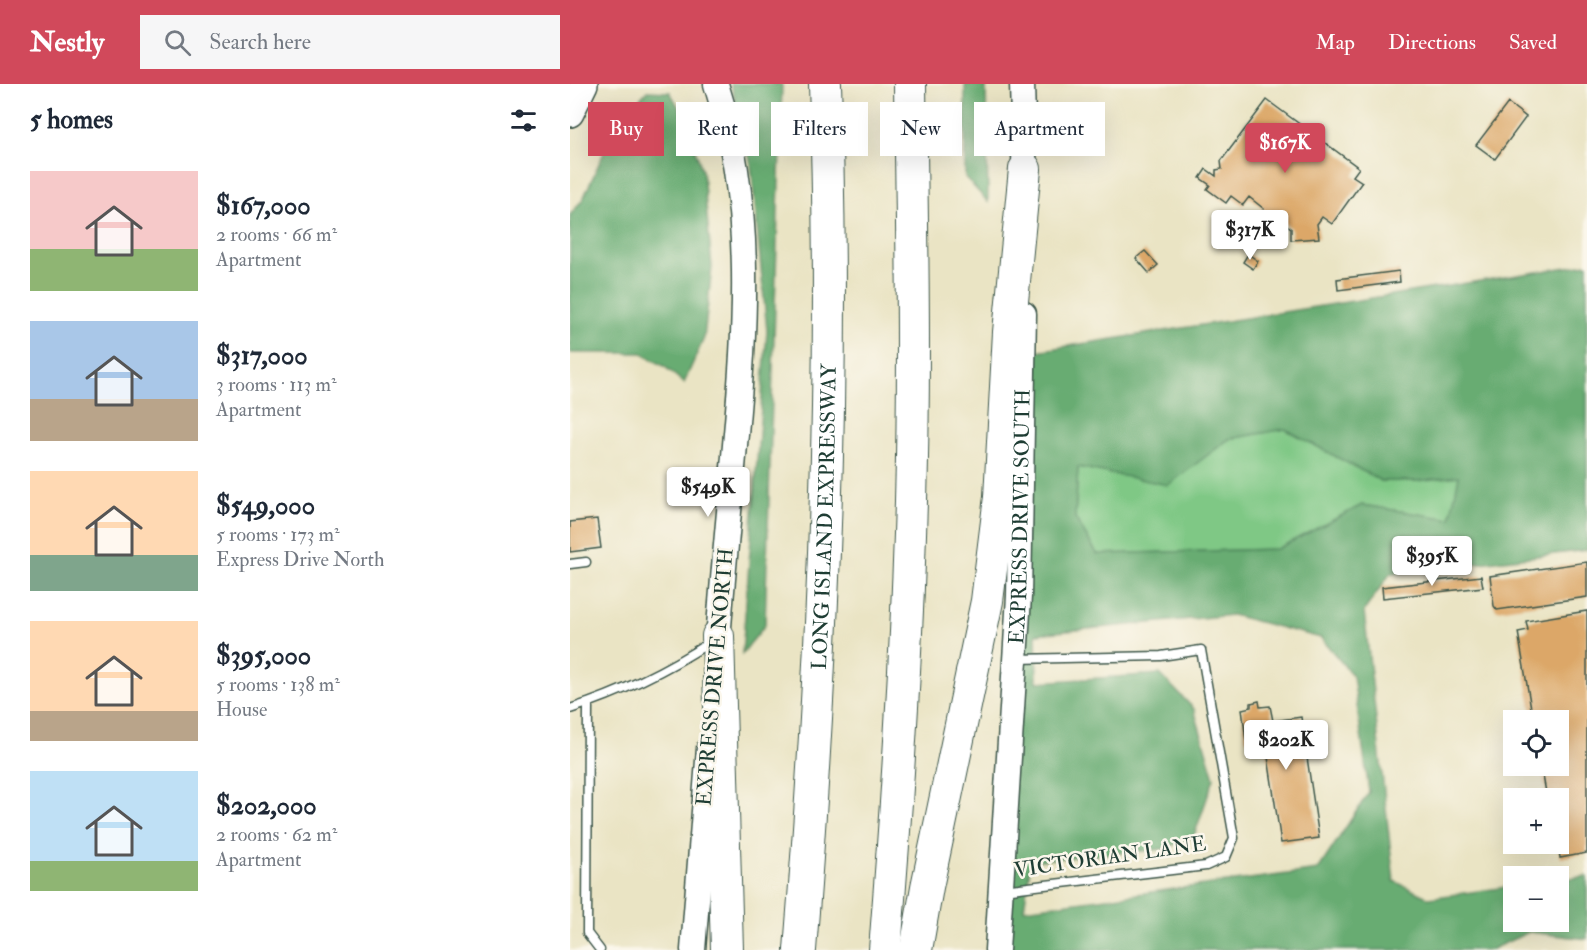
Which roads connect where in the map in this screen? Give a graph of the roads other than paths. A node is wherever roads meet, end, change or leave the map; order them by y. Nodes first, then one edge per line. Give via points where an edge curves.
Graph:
1 (584, 84) edge
2 (716, 84) edge
3 (825, 84) edge
4 (910, 84) edge
5 (1022, 84) edge
6 (570, 113) edge
7 (1025, 169) junction
8 (586, 562) dead end
9 (570, 564) edge
10 (718, 636) junction
11 (1016, 659) junction
12 (588, 704) junction
13 (570, 709) edge
14 (1002, 890) junction
15 (596, 948) edge
16 (693, 950) edge
17 (727, 950) edge
18 (800, 950) edge
19 (885, 950) edge
20 (916, 950) edge
21 (997, 950) edge

1 - 6 main road
2 - 10 main road, EXPRESS DRIVE NORTH via 734,152 746,273 741,378
3 - 18 highway, LONG ISLAND EXPRESSWAY via 829,236 826,510 813,785
4 - 19 highway via 911,500 899,765
5 - 7 main road, EXPRESS DRIVE SOUTH
7 - 11 main road, EXPRESS DRIVE SOUTH via 1023,490
7 - 20 highway via 1009,332 1000,497 989,590
8 - 9 lane
10 - 12 lane via 672,667
10 - 16 main road, EXPRESS DRIVE NORTH
10 - 17 highway
11 - 14 main road, EXPRESS DRIVE SOUTH
11 - 14 lane, VICTORIAN LANE via 1161,656 1201,650 1234,838 1226,857 1206,866
12 - 13 lane
12 - 15 lane via 587,933
14 - 21 main road, EXPRESS DRIVE SOUTH

